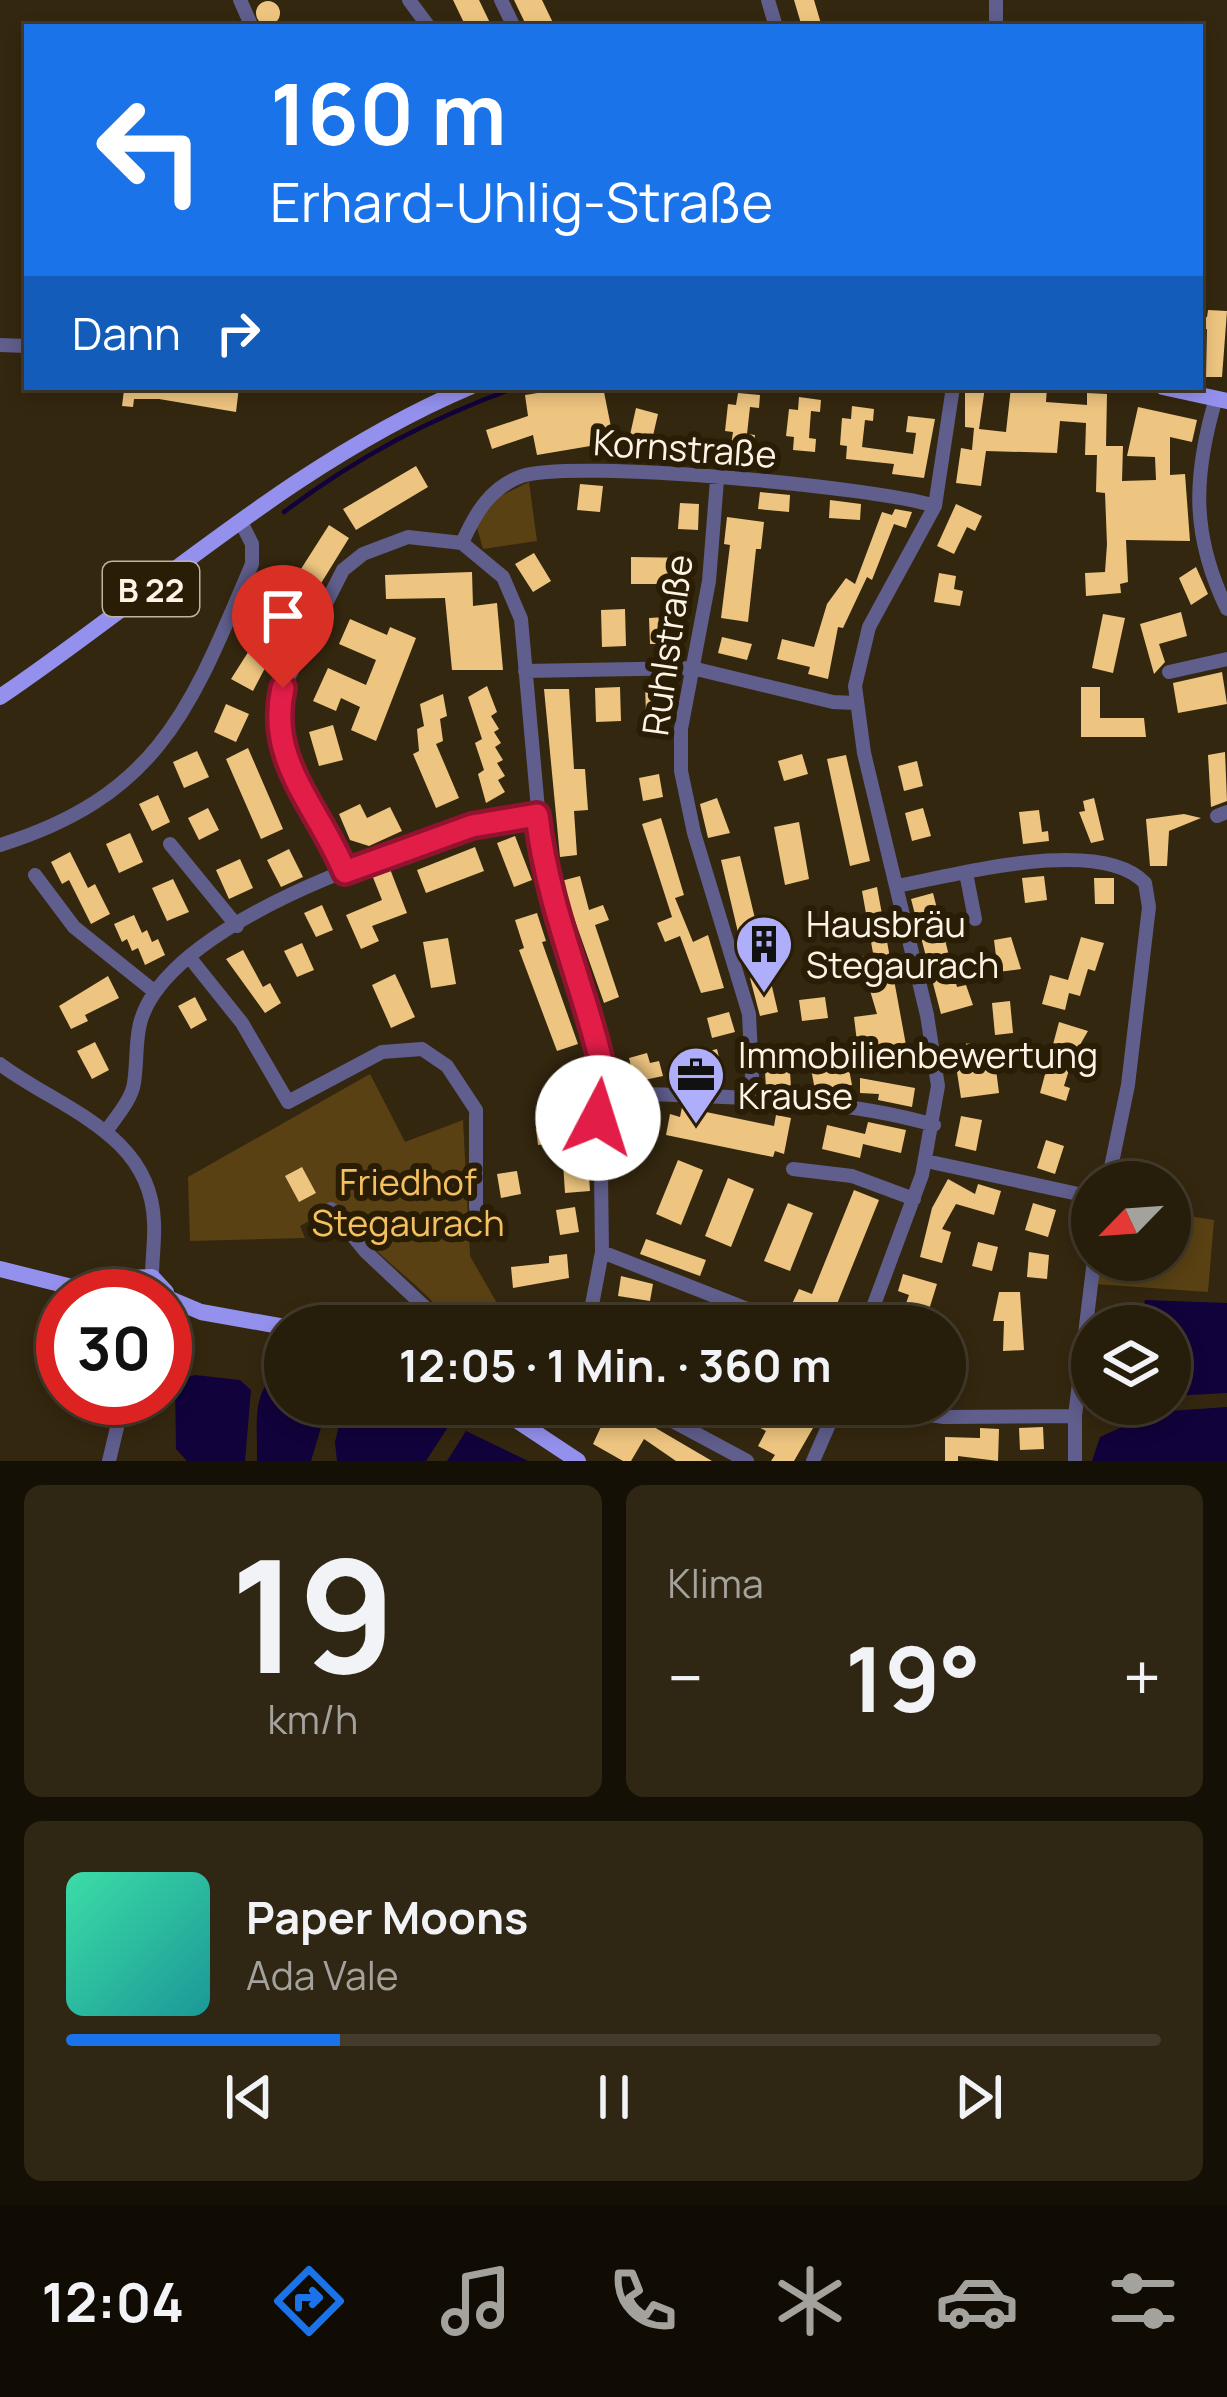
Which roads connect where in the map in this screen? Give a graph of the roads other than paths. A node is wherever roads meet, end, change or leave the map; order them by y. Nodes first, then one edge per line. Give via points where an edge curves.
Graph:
1 (463, 390) edge
2 (953, 390) edge
3 (1178, 390) edge
4 (1222, 399) edge
5 (717, 480) junction
6 (935, 506) junction
7 (241, 523) junction
8 (462, 543) junction
9 (1227, 609) edge
10 (1227, 658) edge
11 (692, 668) junction
12 (525, 670) junction
13 (1169, 672) dead end
14 (0, 698) edge
15 (855, 703) junction
16 (537, 815) junction
17 (170, 844) dead end
18 (0, 845) edge
19 (345, 872) junction
20 (966, 873) junction
21 (35, 875) dead end
22 (897, 886) junction
23 (975, 919) dead end
24 (237, 926) junction
25 (190, 958) junction
26 (155, 992) junction
27 (0, 1064) edge
28 (604, 1093) junction
29 (753, 1097) junction
30 (934, 1125) junction
31 (107, 1130) junction
32 (926, 1161) junction
33 (1112, 1161) edge
34 (793, 1169) dead end
35 (1071, 1192) edge
36 (914, 1199) junction
37 (476, 1208) dead end
38 (331, 1209) dead end
39 (602, 1252) junction
40 (147, 1269) edge
41 (5, 1271) edge
42 (36, 1279) edge
43 (423, 1305) edge
44 (593, 1305) edge
45 (737, 1305) edge
46 (874, 1305) edge
47 (192, 1311) edge
48 (264, 1323) edge
49 (1071, 1416) edge
50 (966, 1417) edge
51 (118, 1425) edge
52 (526, 1425) edge
53 (537, 1425) edge
54 (680, 1425) edge
55 (829, 1425) edge
56 (1075, 1425) edge
57 (536, 1431) junction
58 (109, 1461) edge
59 (578, 1461) edge
60 (747, 1461) edge
61 (813, 1461) edge
62 (1075, 1461) edge

1 - 7 main road, B 22 via 394,421
2 - 6 street
3 - 4 main road
4 - 9 street via 1199,482 1198,521 1203,557
5 - 6 street, Kornstraße
5 - 8 street, Kornstraße via 557,470 520,477 487,498
5 - 11 street, Ruhlstraße
6 - 15 street via 869,627
7 - 14 main road, B 22
7 - 18 street via 252,563 180,720 143,766 92,808
8 - 12 street via 512,591
8 - 19 street via 408,537 343,570 283,688 277,713 284,758
10 - 13 street
11 - 12 street
11 - 15 street
11 - 29 street, Ruhlstraße via 681,771 749,1014
12 - 16 street
15 - 22 street
16 - 19 street via 472,826
16 - 28 street via 550,904 594,1031
17 - 24 street
19 - 24 street
20 - 22 street
20 - 23 street
20 - 33 street via 1078,861 1115,866 1145,883 1149,908
21 - 26 street via 74,928
22 - 30 street via 935,1059
24 - 25 street
25 - 26 street
25 - 37 street via 288,1102 400,1048 422,1049 447,1066 478,1117
26 - 31 street via 136,1028 132,1090
27 - 31 street
28 - 29 street
28 - 39 street
29 - 30 street via 871,1107
30 - 32 street
31 - 40 street via 146,1184 154,1224
32 - 35 street
32 - 36 street
34 - 36 street via 852,1176
36 - 46 street
38 - 43 street
39 - 44 street
39 - 45 street
41 - 42 main road
47 - 48 main road
49 - 50 street
51 - 58 street
52 - 57 main road
53 - 57 street
54 - 60 street
55 - 61 street
56 - 62 street
57 - 59 main road

